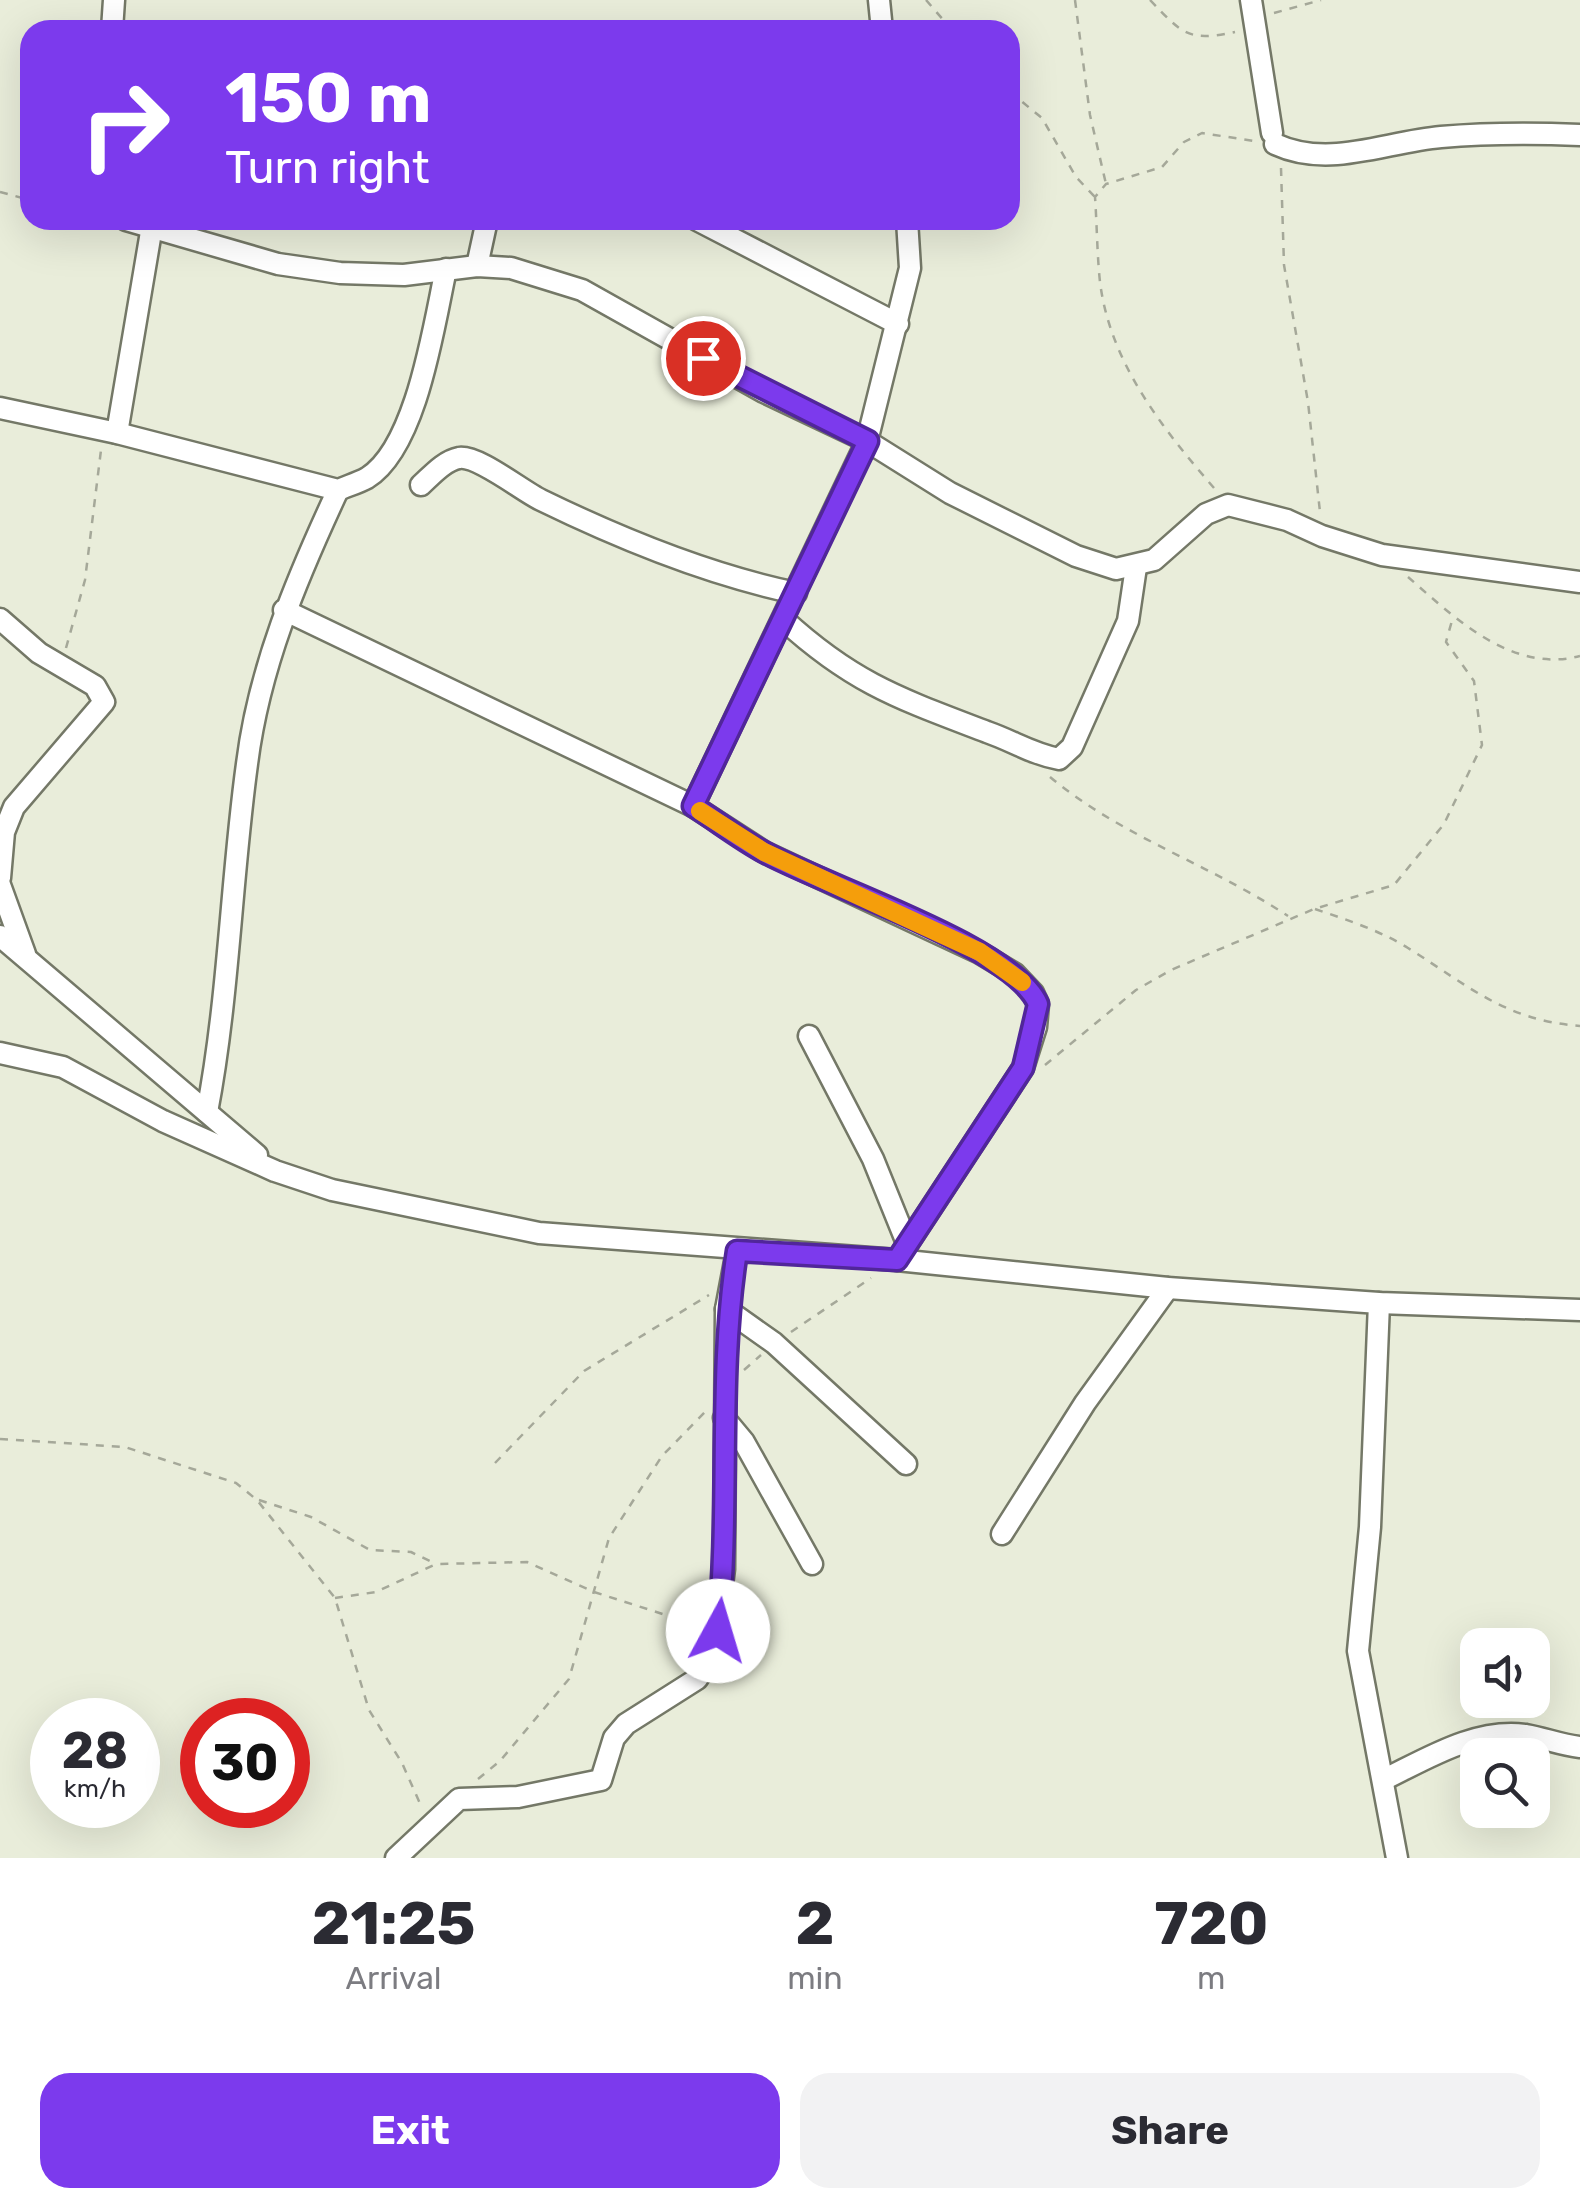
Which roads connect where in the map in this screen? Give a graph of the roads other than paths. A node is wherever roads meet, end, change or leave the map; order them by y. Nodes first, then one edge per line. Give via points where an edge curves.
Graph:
1 (1254, 15) edge
2 (1580, 136) edge
3 (151, 230) edge
4 (165, 230) edge
5 (485, 230) edge
6 (716, 230) edge
7 (908, 230) edge
8 (477, 266) junction
9 (446, 270) junction
10 (898, 324) junction
11 (0, 408) edge
12 (110, 432) junction
13 (868, 441) junction
14 (422, 485) dead end
15 (338, 490) junction
16 (1136, 567) junction
17 (1580, 582) edge
18 (796, 592) junction
19 (284, 610) junction
20 (0, 619) edge
21 (784, 620) junction
22 (693, 806) junction
23 (0, 881) edge
24 (0, 936) edge
25 (25, 956) junction
26 (809, 1036) dead end
27 (0, 1053) edge
28 (207, 1112) junction
29 (274, 1171) junction
30 (737, 1251) junction
31 (902, 1252) junction
32 (1168, 1288) junction
33 (1379, 1303) junction
34 (726, 1309) junction
35 (1580, 1310) edge
36 (724, 1418) junction
37 (906, 1464) dead end
38 (1002, 1534) dead end
39 (812, 1564) dead end
40 (1580, 1747) edge
41 (1385, 1779) junction
42 (396, 1858) edge
43 (1397, 1858) edge

1 - 2 street via 1273,138 1298,154 1321,157 1438,138
3 - 12 street
4 - 9 street via 278,264 340,273
5 - 8 street
6 - 10 street
7 - 10 street via 910,268
8 - 9 street
8 - 13 street via 510,268 582,290 764,392
9 - 15 street via 401,433 368,478
10 - 13 street
11 - 12 street
12 - 15 street
13 - 16 street via 1076,556 1116,569
13 - 18 street
14 - 18 street via 444,465 474,461 618,536
15 - 19 street
16 - 17 street via 1228,505 1382,555
16 - 21 street via 1128,621 1072,747 1059,759 1029,754 864,682
18 - 21 street
19 - 22 street
19 - 28 street via 247,761 222,1032
20 - 23 street via 95,686 104,702 14,806 4,832
21 - 22 street
22 - 31 street via 764,852 980,952 1014,974 1038,1004 1023,1068
23 - 25 street
24 - 25 street
25 - 28 street
26 - 31 street via 873,1159
27 - 29 street via 63,1067
28 - 29 street
29 - 30 street via 332,1190 539,1233
30 - 31 street
30 - 34 street
31 - 32 street
32 - 33 street
32 - 38 street
33 - 35 street
33 - 41 street via 1358,1651
34 - 36 street
34 - 37 street via 774,1343
36 - 39 street
36 - 42 street via 718,1631 697,1680 626,1724 614,1738 601,1780 518,1797 458,1799
40 - 41 street via 1494,1735 1448,1748
41 - 43 street

